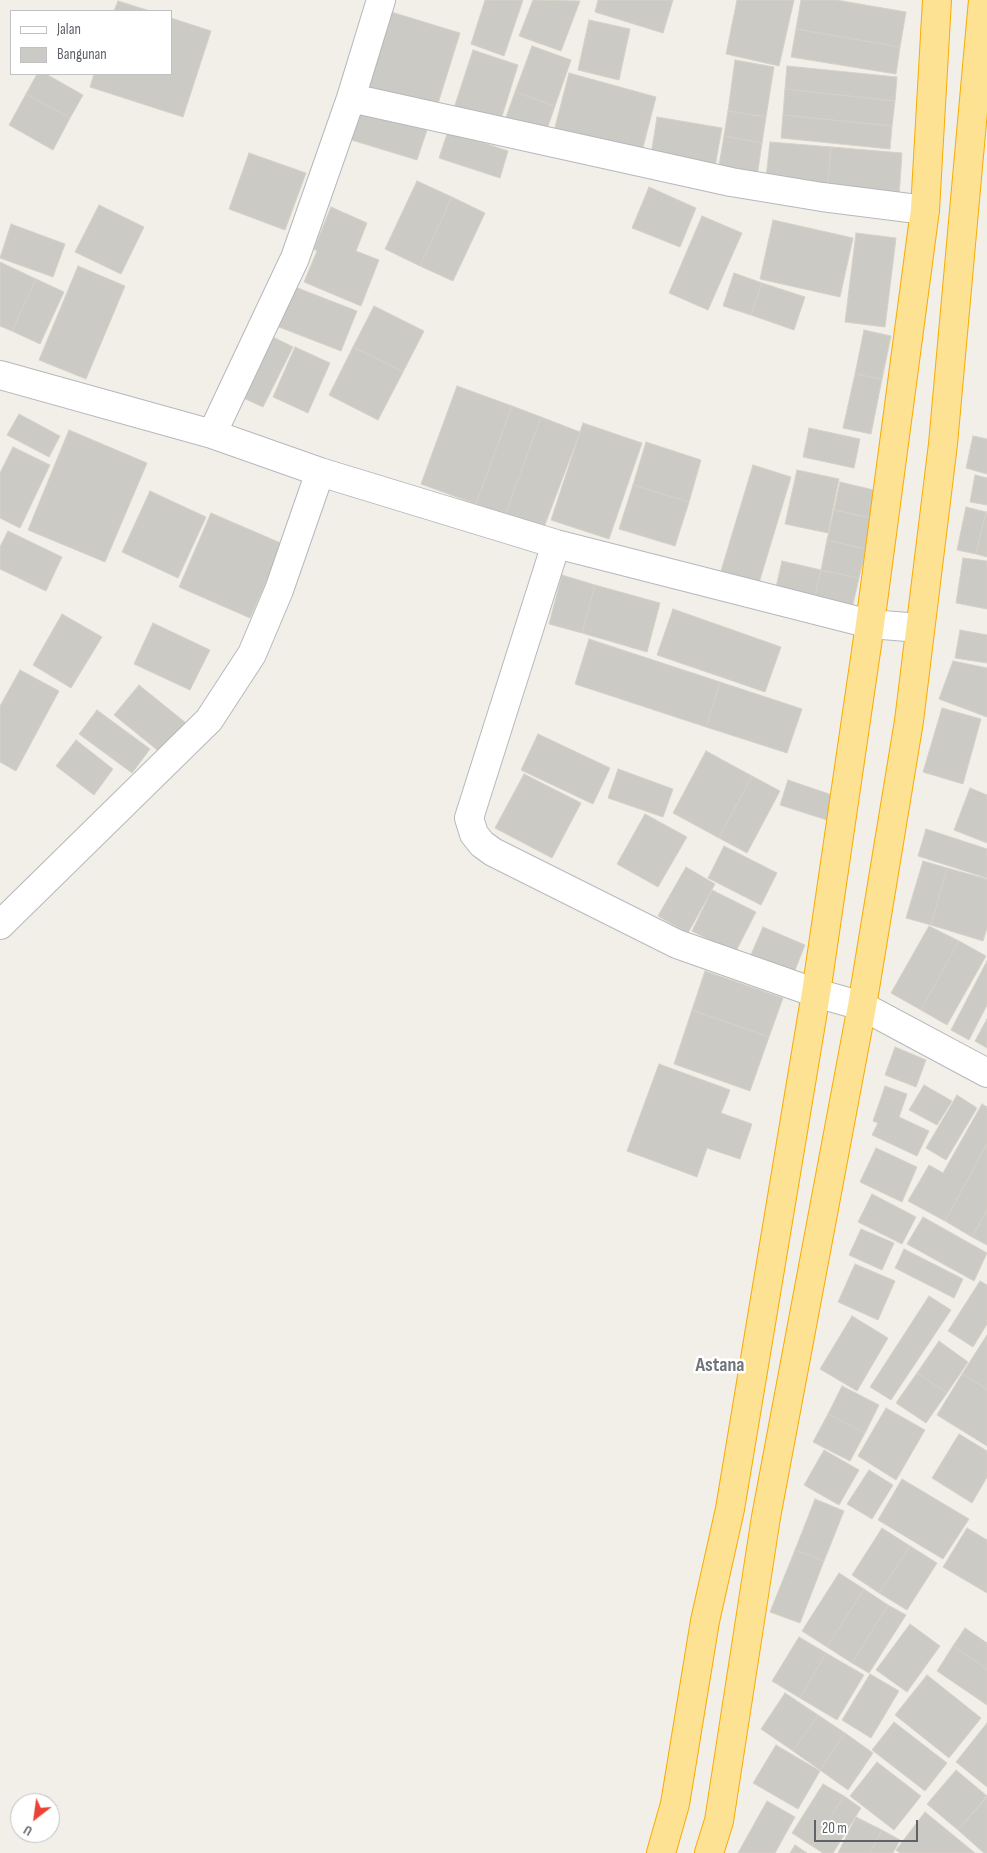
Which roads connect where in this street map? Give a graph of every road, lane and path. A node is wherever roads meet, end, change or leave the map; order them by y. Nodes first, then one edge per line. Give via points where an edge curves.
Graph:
1 (381, 0) edge
2 (937, 0) edge
3 (984, 0) edge
4 (351, 98) junction
5 (925, 210) junction
6 (0, 374) edge
7 (212, 434) junction
8 (320, 472) junction
9 (556, 544) junction
10 (870, 624) junction
11 (920, 628) junction
12 (0, 925) edge
13 (816, 993) junction
14 (862, 1006) junction
15 (987, 1073) edge
16 (730, 1509) junction
17 (766, 1517) junction
18 (661, 1853) edge
19 (709, 1853) edge

1 - 4 street
2 - 5 highway
3 - 11 highway via 944,444
4 - 5 street via 731,182
4 - 7 street via 295,258
5 - 10 highway
6 - 7 street
7 - 8 street
8 - 9 street
8 - 12 street via 279,590 252,654 209,720
9 - 10 street
9 - 13 street via 469,818 474,834 494,852 676,944
10 - 11 street
10 - 13 highway
11 - 14 highway via 909,721
13 - 14 street
13 - 16 highway
14 - 15 street
14 - 17 highway
16 - 17 highway
16 - 18 highway via 704,1621 675,1804
17 - 19 highway via 719,1821

